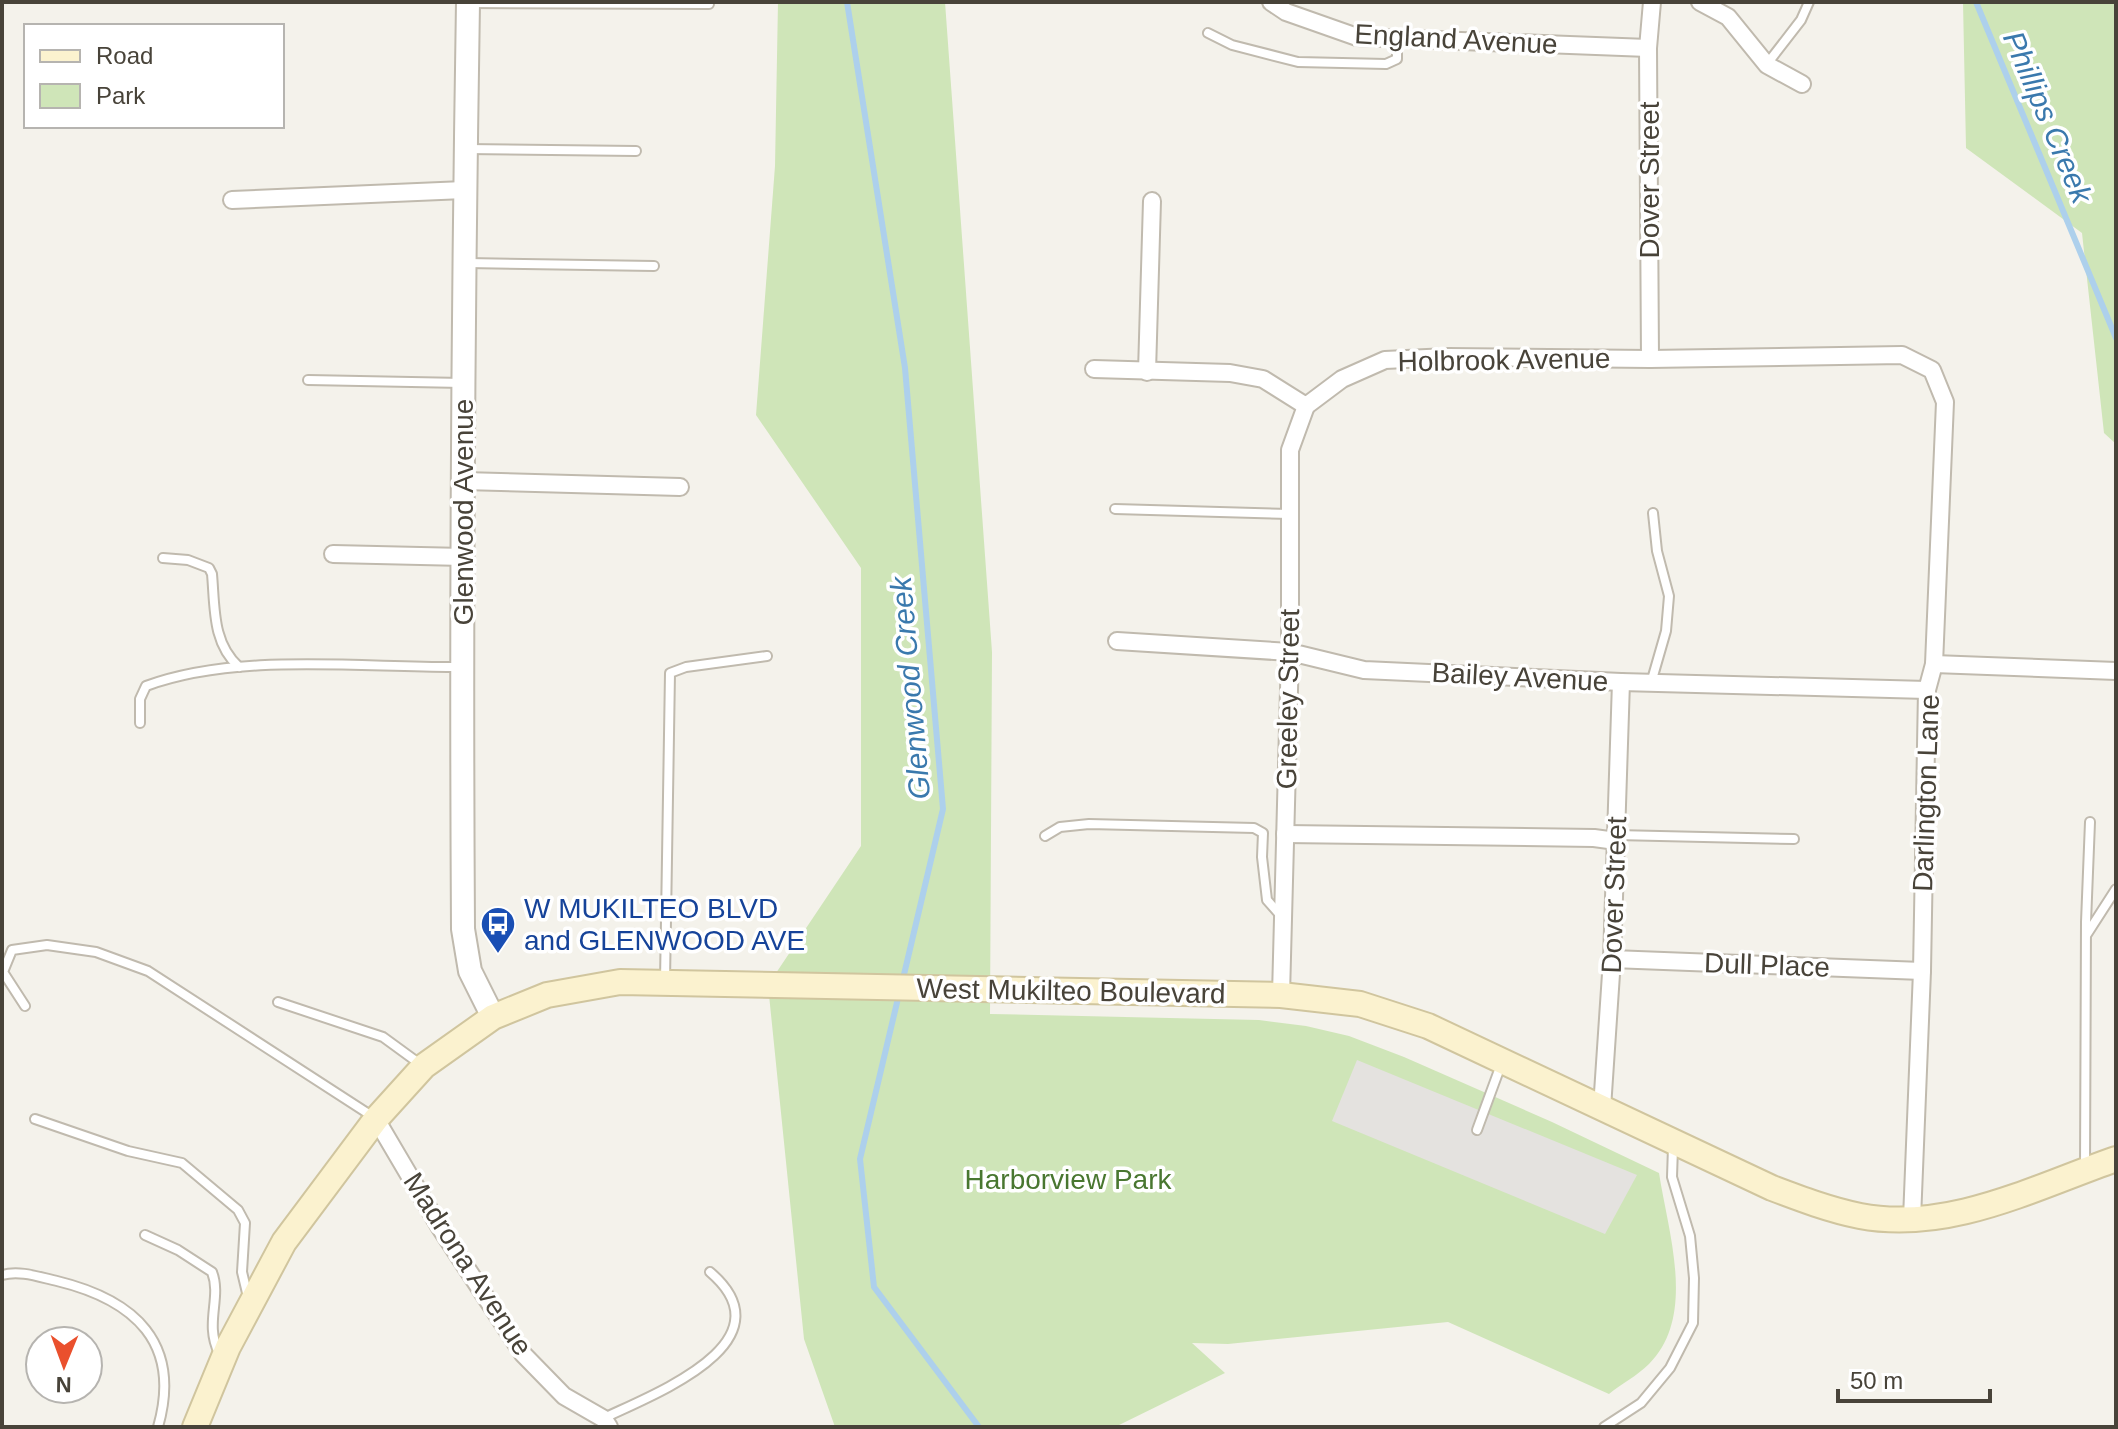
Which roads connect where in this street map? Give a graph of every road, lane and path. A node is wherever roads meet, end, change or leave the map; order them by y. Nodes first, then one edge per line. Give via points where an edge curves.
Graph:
1 (468, 2) edge
2 (1271, 2) edge
3 (1652, 2) edge
4 (1700, 2) edge
5 (1809, 2) edge
6 (709, 4) dead end
7 (1208, 33) dead end
8 (1397, 39) junction
9 (1648, 48) junction
10 (1767, 65) junction
11 (1802, 84) dead end
12 (465, 149) junction
13 (636, 151) dead end
14 (464, 190) junction
15 (232, 200) dead end
16 (1152, 201) dead end
17 (464, 263) junction
18 (654, 266) dead end
19 (1650, 359) junction
20 (1094, 369) dead end
21 (1932, 370) joint
22 (1147, 372) junction
23 (308, 380) dead end
24 (464, 383) junction
25 (1306, 406) junction
26 (463, 481) junction
27 (680, 487) dead end
28 (1115, 509) dead end
29 (1653, 513) dead end
30 (1290, 514) junction
31 (333, 554) dead end
32 (464, 557) junction
33 (163, 558) dead end
34 (1117, 641) dead end
35 (1290, 652) junction
36 (767, 656) dead end
37 (1934, 664) junction
38 (239, 667) junction
39 (461, 667) junction
40 (2116, 671) edge
41 (1621, 682) junction
42 (1651, 683) junction
43 (1927, 690) junction
44 (140, 723) dead end
45 (2090, 822) dead end
46 (1285, 834) junction
47 (1045, 836) dead end
48 (1616, 838) junction
49 (1794, 839) dead end
50 (2116, 889) edge
51 (1283, 918) junction
52 (2086, 935) junction
53 (1612, 959) junction
54 (1922, 971) junction
55 (665, 982) junction
56 (1281, 995) junction
57 (278, 1002) dead end
58 (25, 1006) dead end
59 (493, 1017) junction
60 (1502, 1061) junction
61 (424, 1066) junction
62 (1602, 1108) junction
63 (35, 1119) dead end
64 (376, 1119) junction
65 (1477, 1130) dead end
66 (1673, 1143) junction
67 (2116, 1159) edge
68 (2085, 1169) junction
69 (1912, 1219) junction
70 (145, 1235) dead end
71 (710, 1272) dead end
72 (2, 1275) edge
73 (250, 1306) junction
74 (222, 1361) junction
75 (606, 1423) edge
76 (158, 1427) edge
77 (195, 1427) edge
78 (1604, 1427) edge

1 - 6 lane
1 - 12 street, Glenwood Avenue
2 - 8 street, England Avenue via 1357,37
3 - 9 street, Dover Street
4 - 10 street via 1728,17
5 - 10 lane
7 - 8 lane via 1232,45 1298,62 1386,64 1397,59
8 - 9 street, England Avenue
9 - 19 street, Dover Street
10 - 11 street
12 - 13 lane
12 - 14 street, Glenwood Avenue
14 - 15 street
14 - 17 street, Glenwood Avenue
16 - 22 street
17 - 18 lane
17 - 24 street, Glenwood Avenue
19 - 21 street, Holbrook Avenue via 1902,355
19 - 25 street, Holbrook Avenue via 1385,360 1342,379
20 - 22 street
21 - 37 street, Darlington Lane via 1945,402
22 - 25 street via 1230,373 1263,379
23 - 24 lane
24 - 26 street, Glenwood Avenue
25 - 30 street, Greeley Street via 1290,450
26 - 27 street
26 - 32 street, Glenwood Avenue
28 - 30 lane
29 - 42 lane via 1669,596 1666,631
30 - 35 street, Greeley Street
31 - 32 street
32 - 39 street, Glenwood Avenue
33 - 38 lane via 209,568 220,641
34 - 35 street, Bailey Avenue
35 - 41 street, Bailey Avenue via 1364,670
35 - 46 street, Greeley Street
36 - 55 lane via 670,673
37 - 40 street
37 - 43 street, Darlington Lane
38 - 39 lane
38 - 44 lane via 171,676 146,686
39 - 59 street, Glenwood Avenue via 463,929 470,971
41 - 42 street, Bailey Avenue
41 - 48 street, Dover Street
42 - 43 street, Bailey Avenue
43 - 54 street, Darlington Lane
45 - 52 lane
46 - 48 street
46 - 51 street, Greeley Street
47 - 51 lane via 1060,827 1089,824 1254,828 1263,833 1267,900
48 - 49 lane
48 - 53 street, Dover Street
50 - 52 lane
51 - 56 street, Greeley Street
52 - 68 lane
53 - 54 street, Dull Place
53 - 62 street, Dover Street
54 - 69 street, Darlington Lane
55 - 56 main road, West Mukilteo Boulevard
55 - 59 main road, West Mukilteo Boulevard via 620,982 547,995
56 - 60 main road, West Mukilteo Boulevard via 1393,1013
57 - 61 lane via 383,1037
58 - 64 lane via 3,972 12,950 47,945 96,952 148,971
59 - 61 main road, West Mukilteo Boulevard
60 - 62 main road, West Mukilteo Boulevard
60 - 65 lane
61 - 64 main road, West Mukilteo Boulevard
62 - 66 main road, West Mukilteo Boulevard
63 - 73 lane via 182,1163 238,1210 245,1223 242,1272
64 - 73 main road, West Mukilteo Boulevard via 284,1242
64 - 75 street, Madrona Avenue via 523,1354 564,1396
66 - 69 main road, West Mukilteo Boulevard via 1822,1206 1862,1216
66 - 78 lane via 1672,1177 1690,1236 1693,1323 1670,1368 1641,1403
67 - 68 main road, West Mukilteo Boulevard
68 - 69 main road, West Mukilteo Boulevard via 1955,1214
70 - 74 lane via 212,1272 211,1327
71 - 75 lane via 724,1284 734,1306 729,1336 720,1351 690,1375
72 - 76 lane via 32,1275 92,1293 127,1312 149,1332 166,1380
73 - 74 main road, West Mukilteo Boulevard
74 - 77 main road, West Mukilteo Boulevard

